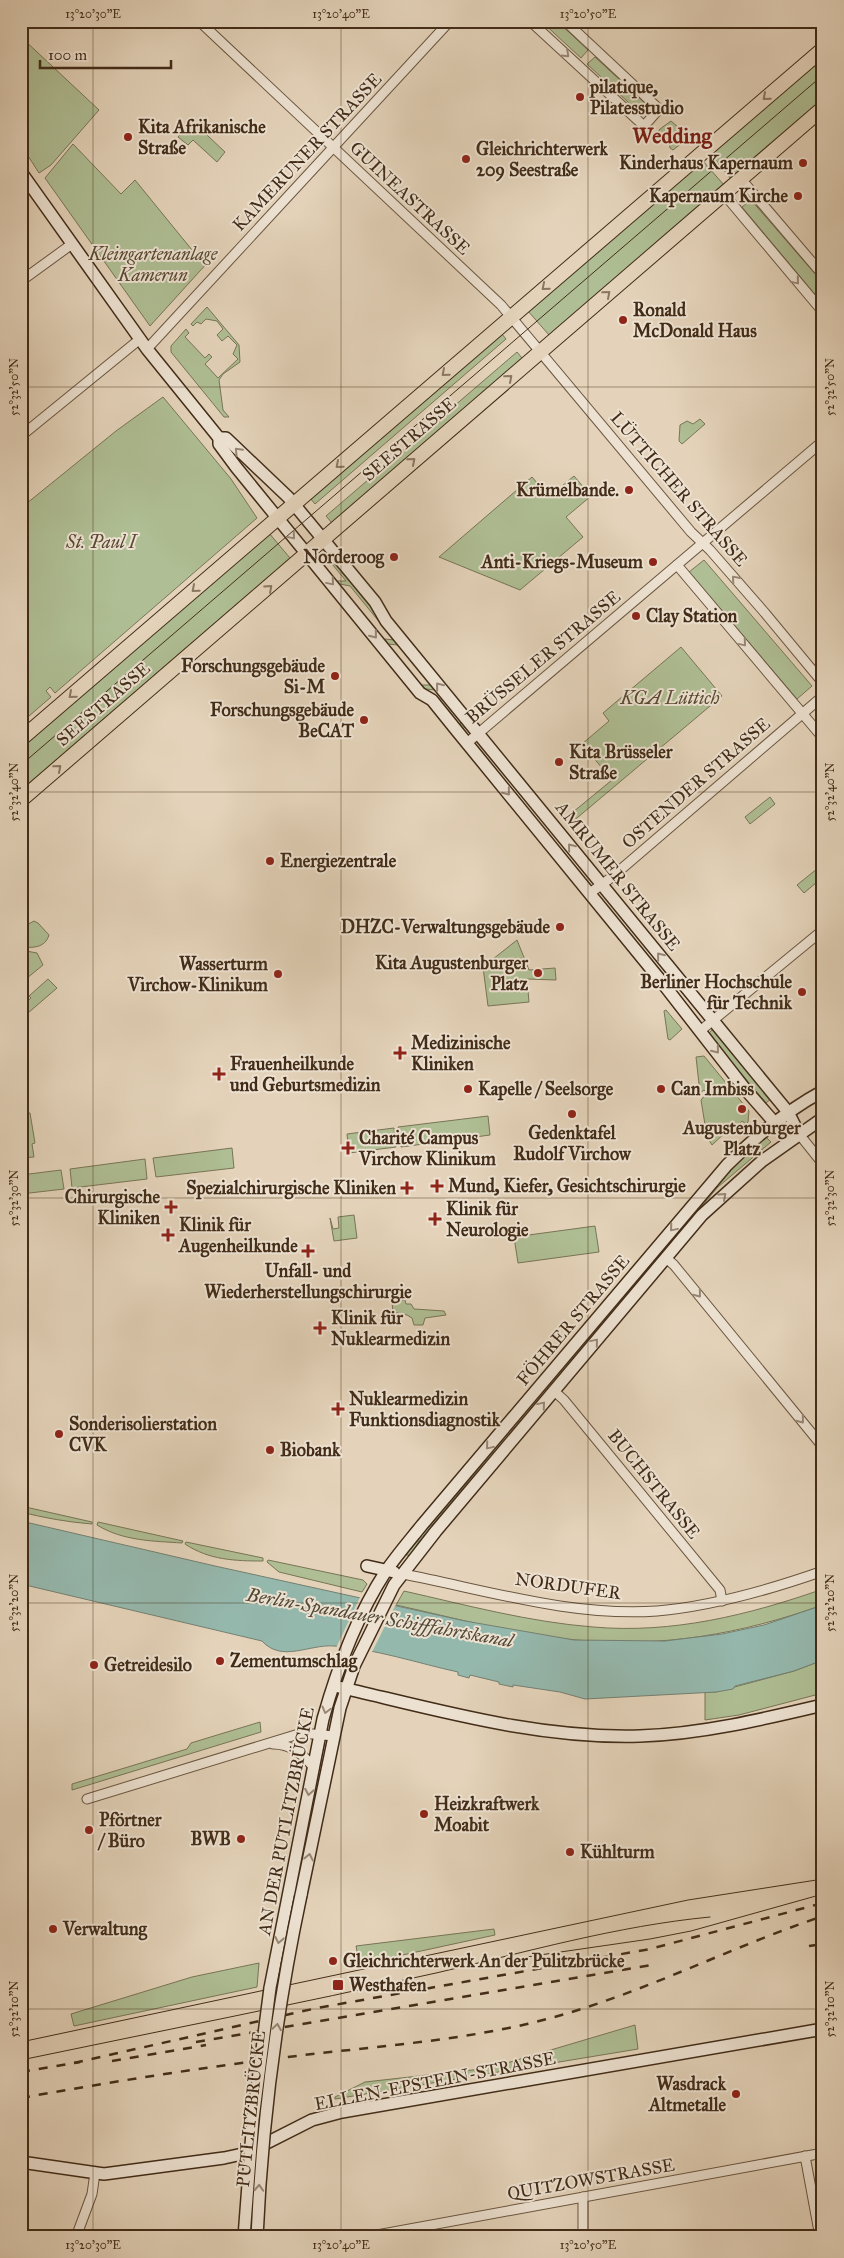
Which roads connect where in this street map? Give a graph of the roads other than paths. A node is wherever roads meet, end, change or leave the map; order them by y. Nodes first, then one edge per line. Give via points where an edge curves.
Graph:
1 (199, 21) edge
2 (450, 21) edge
3 (530, 21) edge
4 (565, 21) edge
5 (823, 49) edge
6 (823, 108) edge
7 (334, 148) junction
8 (21, 172) edge
9 (741, 179) junction
10 (726, 193) junction
11 (72, 244) junction
12 (823, 276) edge
13 (21, 281) edge
14 (823, 312) edge
15 (511, 317) junction
16 (144, 344) junction
17 (540, 351) junction
18 (21, 436) edge
19 (219, 438) junction
20 (823, 441) edge
21 (257, 470) junction
22 (246, 479) junction
23 (294, 504) junction
24 (277, 518) junction
25 (323, 538) junction
26 (702, 543) junction
27 (307, 554) junction
28 (678, 565) junction
29 (823, 683) edge
30 (823, 696) edge
31 (802, 713) junction
32 (478, 733) junction
33 (823, 738) edge
34 (21, 739) edge
35 (467, 743) junction
36 (21, 800) edge
37 (602, 885) junction
38 (590, 893) junction
39 (823, 930) edge
40 (713, 1020) junction
41 (700, 1031) junction
42 (823, 1091) edge
43 (788, 1112) junction
44 (823, 1118) edge
45 (774, 1122) junction
46 (799, 1134) junction
47 (823, 1164) edge
48 (666, 1258) junction
49 (554, 1391) junction
50 (823, 1447) edge
51 (367, 1566) dead end
52 (387, 1571) junction
53 (823, 1571) edge
54 (403, 1574) junction
55 (722, 1601) junction
56 (341, 1663) joint
57 (354, 1666) joint
58 (332, 1686) junction
59 (346, 1689) junction
60 (823, 1705) edge
61 (320, 1734) junction
62 (334, 1736) junction
63 (268, 1744) junction
64 (314, 1768) junction
65 (87, 1799) dead end
66 (311, 1817) junction
67 (284, 1986) joint
68 (270, 1988) joint
69 (823, 2029) edge
70 (823, 2153) edge
71 (805, 2156) junction
72 (21, 2162) edge
73 (95, 2173) junction
74 (583, 2197) junction
75 (76, 2237) edge
76 (244, 2237) edge
77 (257, 2237) edge
78 (366, 2237) edge
79 (583, 2237) edge
80 (820, 2237) edge

1 - 7 street, GUINEASTRASSE
2 - 7 street, KAMERUNER STRASSE
3 -> 4 street via 644,126 659,109
5 -> 15 main road, SEESTRASSE
6 - 9 main road, SEESTRASSE
7 - 15 street, GUINEASTRASSE
7 - 16 street, KAMERUNER STRASSE
8 - 11 main road
9 - 10 main road, SEESTRASSE
9 - 12 street
10 -> 14 street
17 -> 10 main road, SEESTRASSE
11 - 13 street
11 - 16 main road
15 - 17 street, LÜTTICHER STRASSE
15 -> 23 main road, SEESTRASSE
16 - 18 street, KAMERUNER STRASSE
16 - 19 main road
25 -> 17 main road, SEESTRASSE
17 - 26 street, LÜTTICHER STRASSE
21 -> 19 main road, AMRUMER STRASSE via 226,438
19 - 22 main road, AMRUMER STRASSE via 219,444
20 - 26 street, BRÜSSELER STRASSE
21 - 22 main road
21 - 23 main road, AMRUMER STRASSE
22 - 24 main road, AMRUMER STRASSE
23 - 24 main road, SEESTRASSE
23 - 25 main road, AMRUMER STRASSE
24 -> 27 main road, AMRUMER STRASSE
24 -> 34 main road, SEESTRASSE
25 - 27 main road, SEESTRASSE
32 -> 25 main road, AMRUMER STRASSE
26 - 28 street, BRÜSSELER STRASSE
29 -> 26 street, LÜTTICHER STRASSE
27 -> 35 main road, AMRUMER STRASSE via 420,693 432,700
36 -> 27 main road, SEESTRASSE
28 -> 31 street
28 - 32 street, BRÜSSELER STRASSE
30 - 31 street, OSTENDER STRASSE
31 - 33 street
31 - 37 street, OSTENDER STRASSE
32 - 35 street, BRÜSSELER STRASSE
37 -> 32 main road, AMRUMER STRASSE
35 -> 38 main road, AMRUMER STRASSE
37 - 38 street, OSTENDER STRASSE
40 -> 37 main road, AMRUMER STRASSE
38 - 41 main road, AMRUMER STRASSE
39 - 40 street
40 - 41 street
40 - 43 main road, AMRUMER STRASSE
41 -> 45 main road, AMRUMER STRASSE
42 - 43 main road, FÖHRER STRASSE
43 - 45 main road, FÖHRER STRASSE
43 - 46 main road, AMRUMER STRASSE
44 - 46 main road, FÖHRER STRASSE
45 - 46 main road, AMRUMER STRASSE
45 -> 52 main road, FÖHRER STRASSE via 712,1182 422,1525
46 - 47 street
48 -> 46 main road, FÖHRER STRASSE via 702,1215 762,1161
49 -> 48 main road, FÖHRER STRASSE
48 -> 50 street
54 -> 49 main road, FÖHRER STRASSE
49 - 55 street, BUCHSTRASSE via 720,1590
51 - 52 main road, NORDUFER
52 - 54 main road, NORDUFER
52 - 56 main road, FÖHRER STRASSE
53 - 55 street, NORDUFER
54 - 55 street, NORDUFER via 592,1609 656,1611
54 - 57 main road, FÖHRER STRASSE via 392,1588
56 - 58 main road, AN DER PUTLITZBRÜCKE
57 - 59 main road, AN DER PUTLITZBRÜCKE
58 - 59 main road
58 -> 61 main road, AN DER PUTLITZBRÜCKE
59 - 60 main road via 498,1724 579,1734 641,1736 698,1730
59 - 62 main road, AN DER PUTLITZBRÜCKE
61 - 62 street
61 - 63 street via 302,1733
61 - 64 main road, AN DER PUTLITZBRÜCKE
62 - 66 main road, AN DER PUTLITZBRÜCKE
63 - 64 street via 292,1748
63 - 65 street
64 -> 66 main road, AN DER PUTLITZBRÜCKE
67 -> 66 main road, AN DER PUTLITZBRÜCKE, bridge
66 -> 68 main road, AN DER PUTLITZBRÜCKE
77 -> 67 main road, PUTLITZBRÜCKE, bridge via 265,2119
68 - 76 main road, PUTLITZBRÜCKE, bridge via 253,2119
69 - 73 main road, ELLEN-EPSTEIN-STRASSE via 342,2112 312,2120 247,2154 121,2173
70 - 71 street, QUITZOWSTRASSE
71 - 74 street, QUITZOWSTRASSE
71 - 80 street
72 - 73 main road, ELLEN-EPSTEIN-STRASSE
73 - 75 street via 92,2194
74 - 78 street, QUITZOWSTRASSE
74 - 79 street

